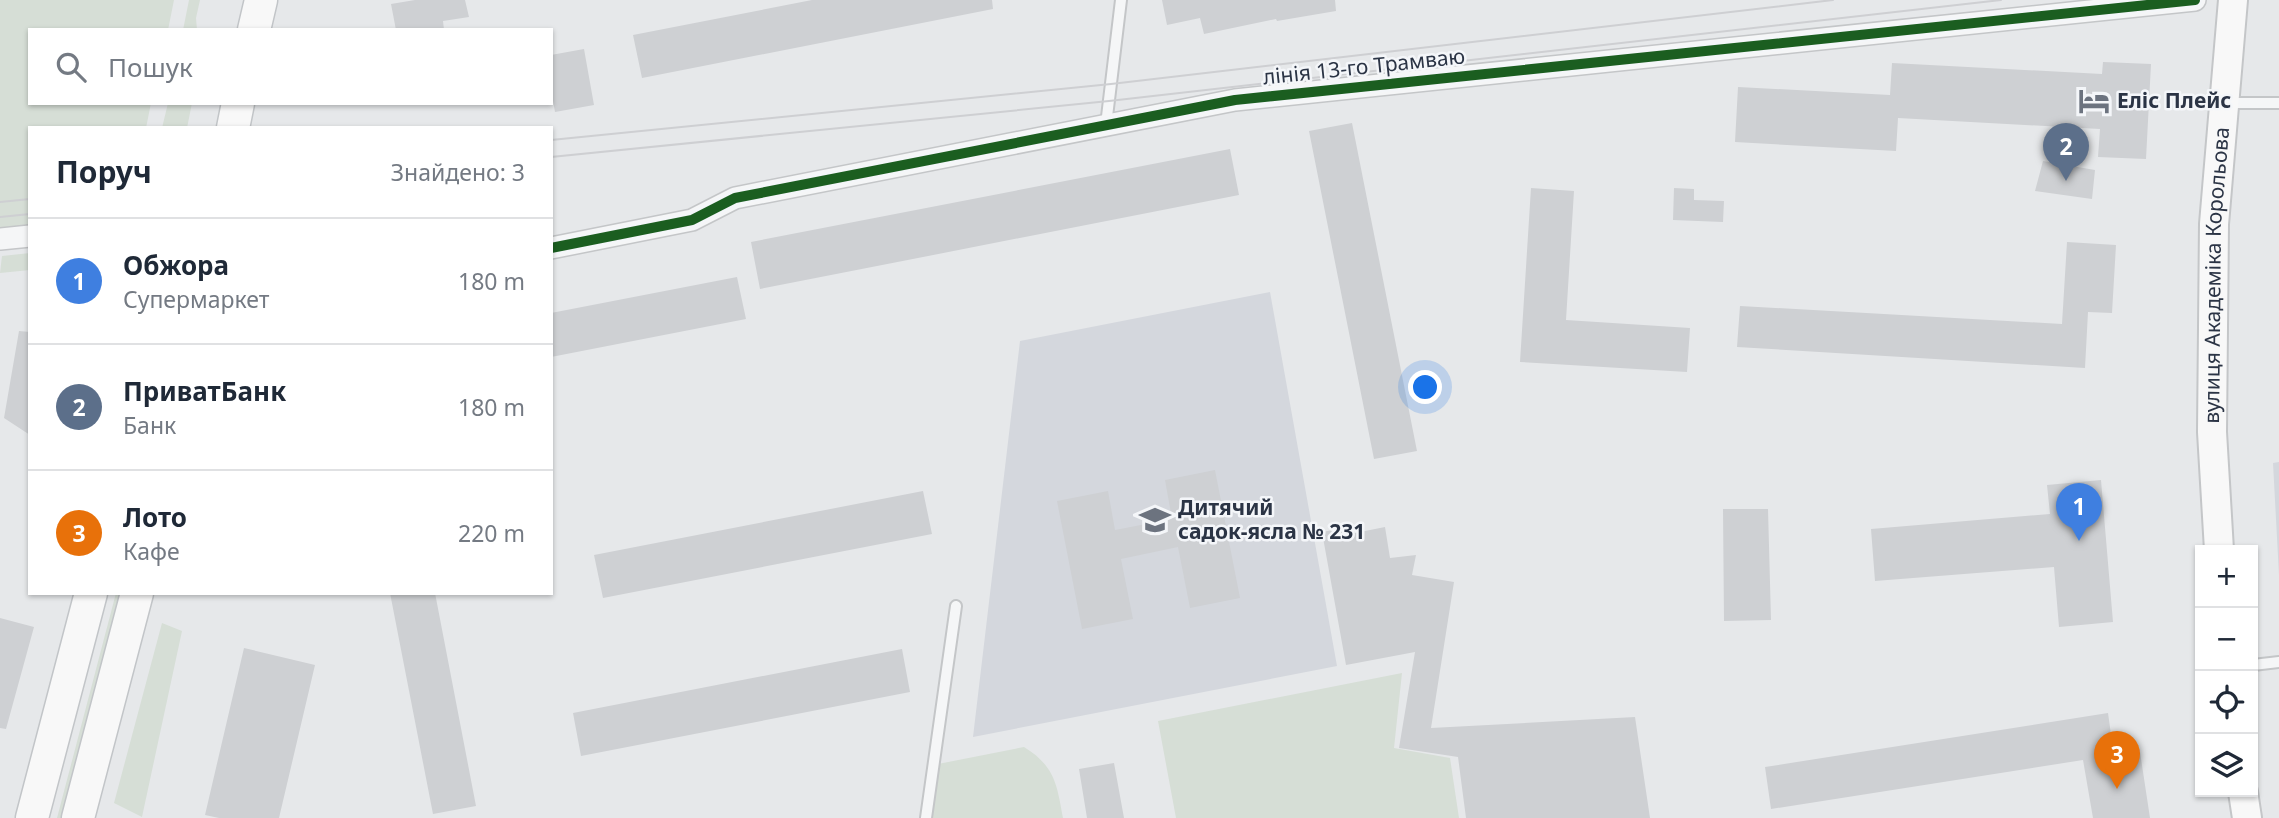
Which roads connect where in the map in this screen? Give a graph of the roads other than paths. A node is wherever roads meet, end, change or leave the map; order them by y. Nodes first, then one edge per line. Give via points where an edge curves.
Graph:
1 (261, 0) edge
2 (1121, 0) edge
3 (2195, 0) edge
4 (2233, 0) edge
5 (254, 28) edge
6 (2224, 103) junction
7 (2279, 103) edge
8 (238, 105) edge
9 (1106, 125) junction
10 (233, 126) edge
11 (28, 236) edge
12 (0, 239) edge
13 (553, 248) edge
14 (2219, 545) edge
15 (90, 595) edge
16 (135, 595) edge
17 (956, 606) dead end
18 (2279, 662) edge
19 (2258, 664) edge
20 (2244, 797) edge
21 (32, 818) edge
22 (78, 818) edge
23 (926, 818) edge
24 (2247, 818) edge

1 - 5 main road
2 - 9 lane
3 - 9 street, лінія 13-го Трамваю via 1235,100
4 - 6 main road, вулиця Академіка Корольова
6 - 7 lane
6 - 14 main road, вулиця Академіка Корольова via 2213,252 2212,432
8 - 10 main road
9 - 13 street, лінія 13-го Трамваю via 736,198 692,220
11 - 12 street
15 - 21 main road
16 - 22 main road
17 - 23 lane
18 - 19 lane
20 - 24 main road

